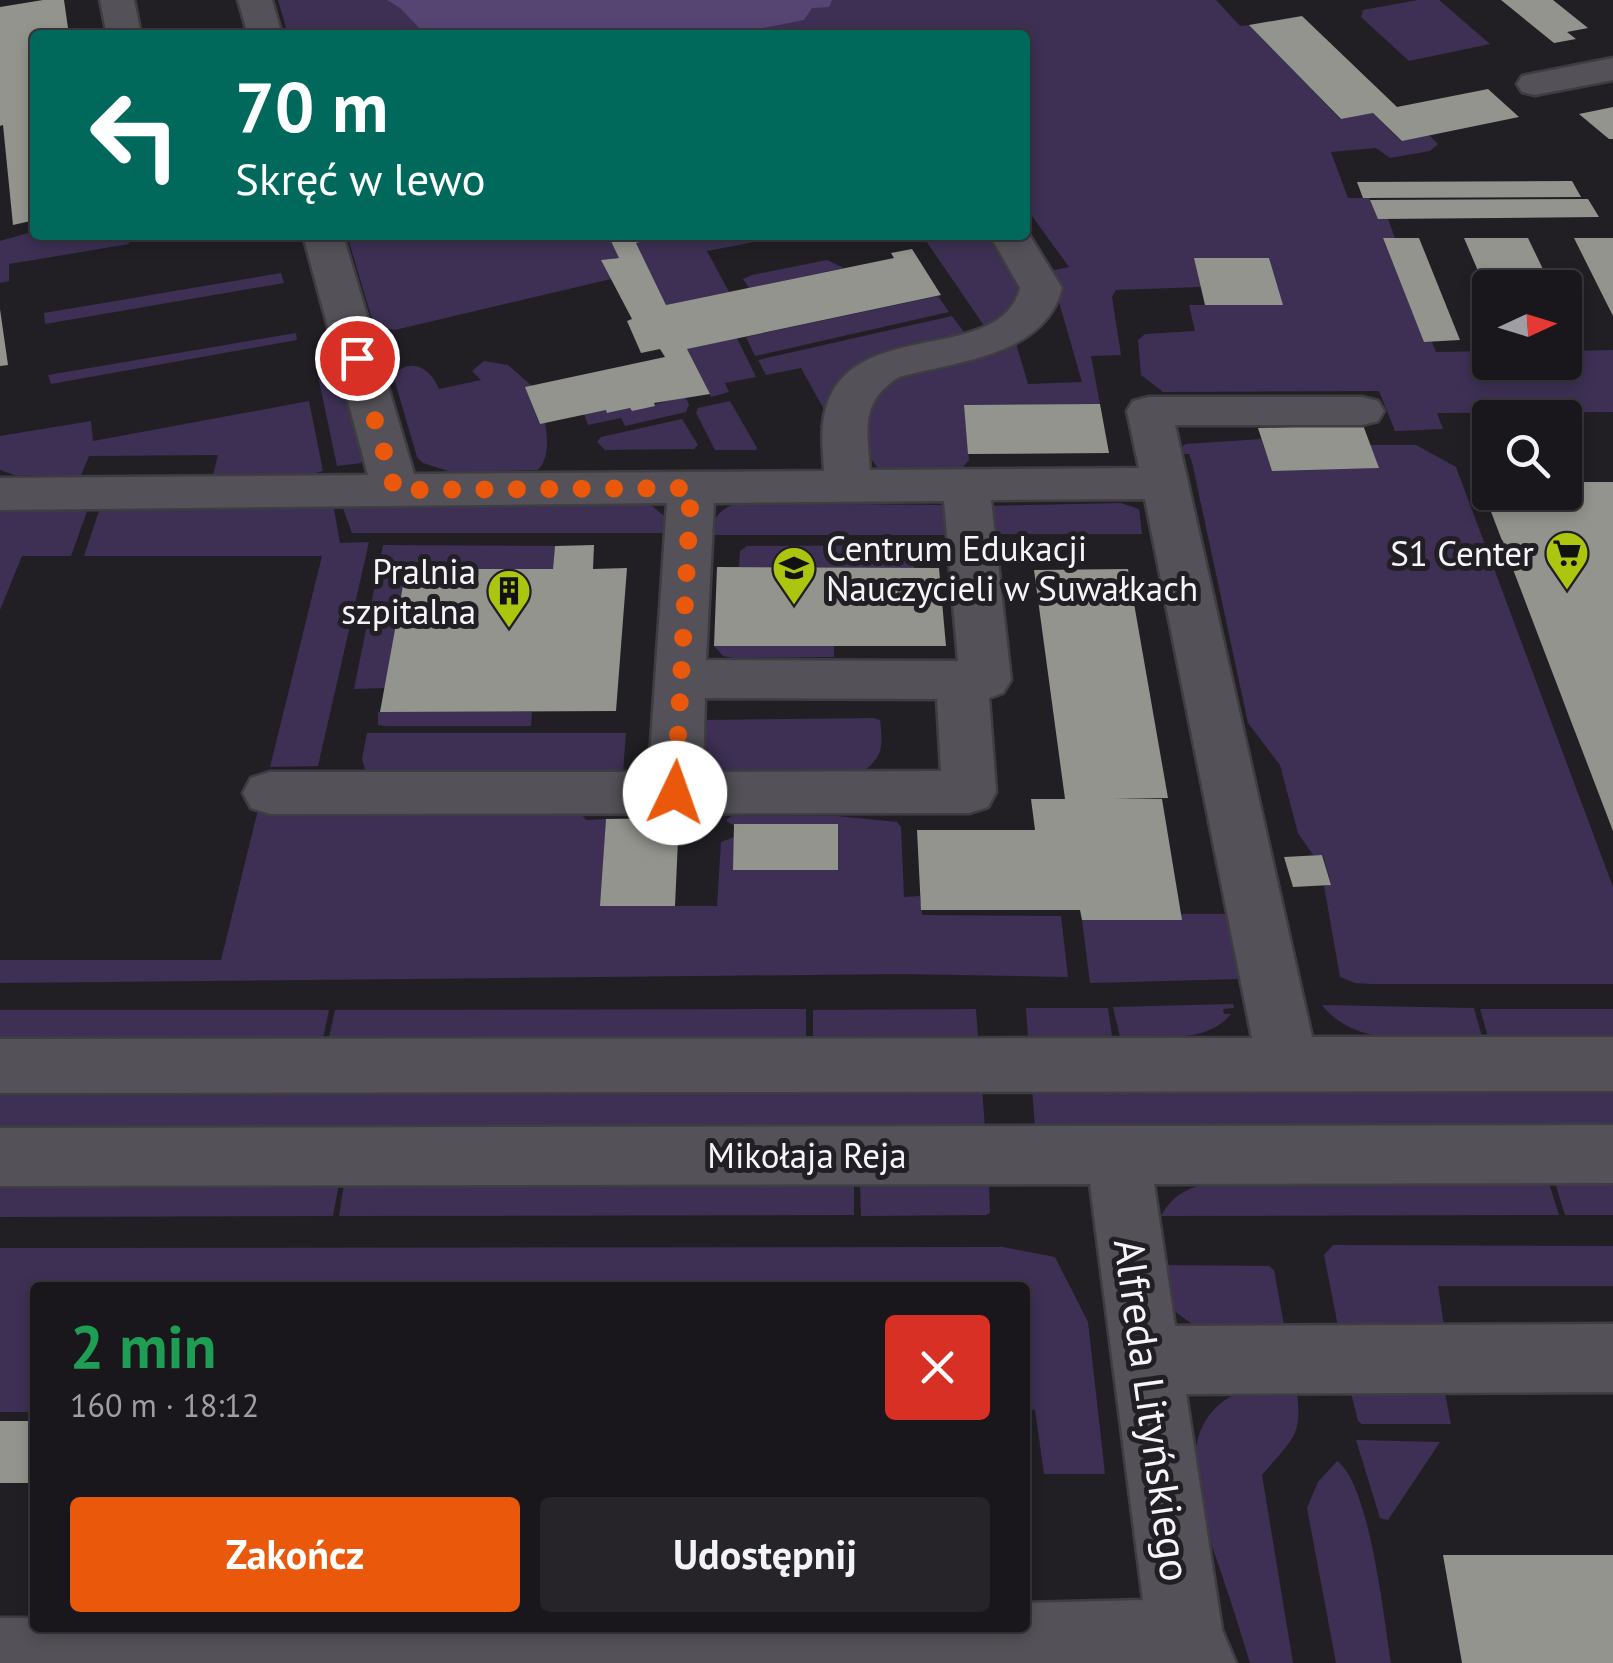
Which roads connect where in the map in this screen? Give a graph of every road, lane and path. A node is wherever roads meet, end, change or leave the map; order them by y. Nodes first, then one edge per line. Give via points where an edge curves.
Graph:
1 (117, 0) edge
2 (255, 0) edge
3 (123, 30) edge
4 (264, 30) edge
5 (1613, 69) edge
6 (1536, 84) dead end
7 (323, 240) edge
8 (1013, 240) edge
9 (1362, 411) dead end
10 (1165, 483) junction
11 (966, 486) junction
12 (848, 487) junction
13 (691, 488) junction
14 (395, 490) junction
15 (0, 494) edge
16 (680, 679) junction
17 (962, 680) junction
18 (270, 793) dead end
19 (675, 793) junction
20 (1613, 1064) edge
21 (1288, 1065) junction
22 (0, 1066) edge
23 (1613, 1154) edge
24 (1118, 1155) junction
25 (0, 1157) edge
26 (1613, 1358) edge
27 (1144, 1360) junction
28 (1192, 1650) edge
29 (0, 1656) edge

1 - 3 street
2 - 4 street
5 - 6 street
7 - 14 street
8 - 12 street via 1041,288 1036,308 1009,333 866,376 846,401
9 - 10 street via 1149,411
10 - 11 street
10 - 21 street
11 - 12 street
11 - 17 street via 985,680
12 - 13 street
13 - 14 street
13 - 16 street
14 - 15 street
16 - 17 street
16 - 19 street
17 - 19 street via 969,792
18 - 19 street
20 - 21 street
21 - 22 street
23 - 24 street, Mikołaja Reja
24 - 25 street, Mikołaja Reja
24 - 27 street, Alfreda Lityńskiego
26 - 27 street
27 - 28 street, Alfreda Lityńskiego
28 - 29 street

